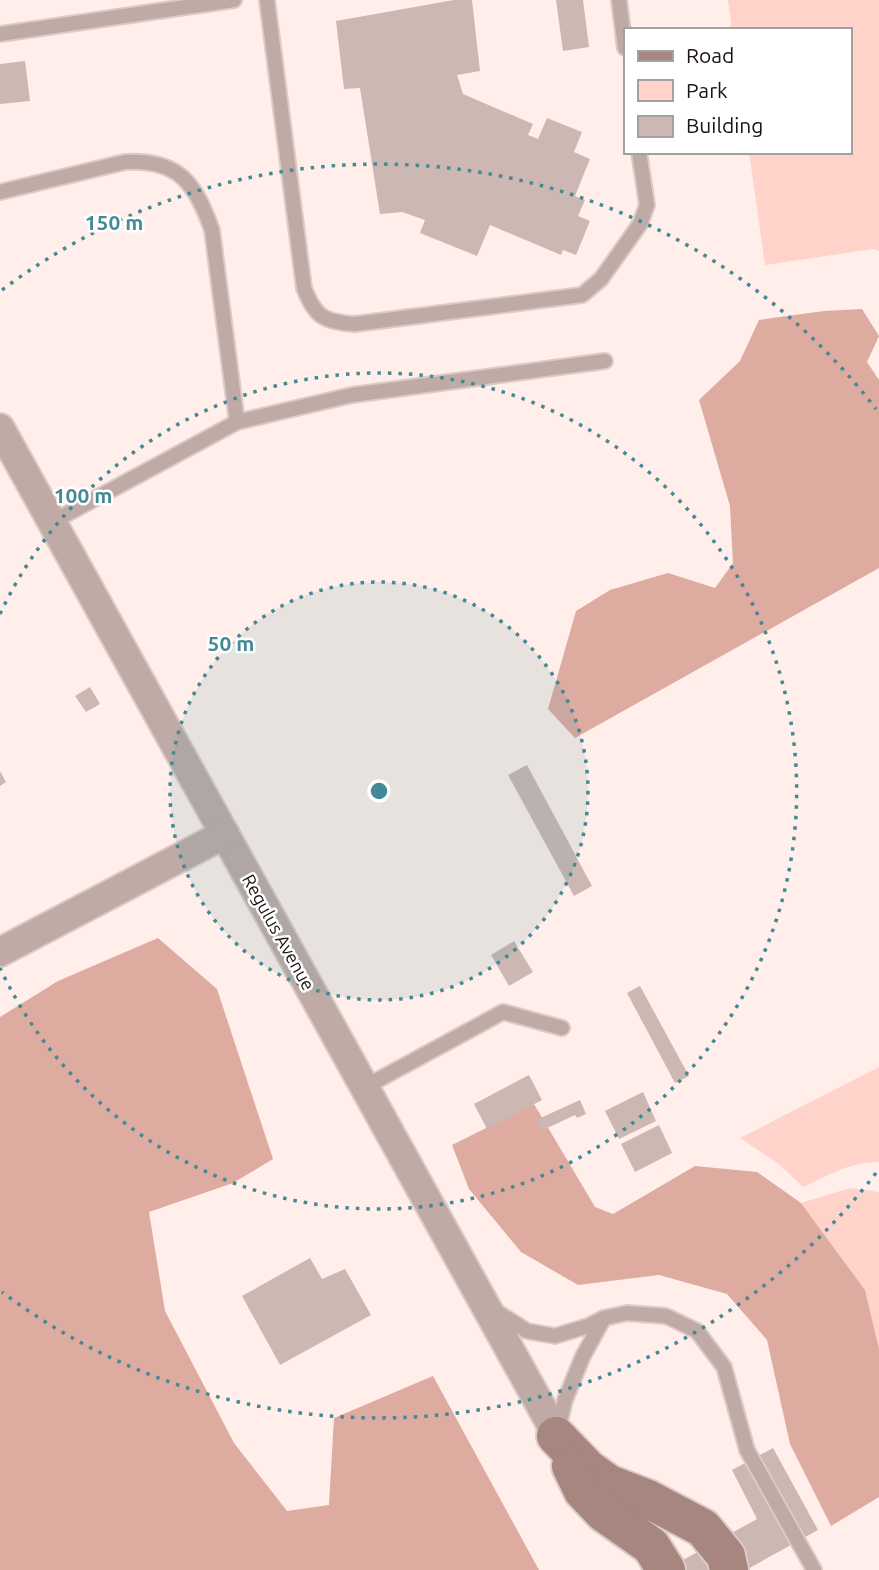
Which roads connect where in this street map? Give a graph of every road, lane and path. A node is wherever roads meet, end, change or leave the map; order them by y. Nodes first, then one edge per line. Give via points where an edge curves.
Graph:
1 (234, 0) edge
2 (267, 0) edge
3 (619, 0) edge
4 (173, 4) edge
5 (0, 34) edge
6 (624, 40) edge
7 (639, 154) edge
8 (0, 192) edge
9 (605, 361) dead end
10 (237, 422) junction
11 (0, 428) edge
12 (52, 522) junction
13 (225, 834) junction
14 (0, 952) edge
15 (562, 1028) dead end
16 (365, 1087) junction
17 (485, 1304) junction
18 (604, 1318) junction
19 (556, 1436) junction
20 (666, 1570) edge
21 (729, 1570) edge
22 (814, 1570) edge

1 - 4 lane
2 - 7 lane via 303,288 311,306 336,323 582,295 601,279 640,223 647,205
3 - 6 lane
4 - 5 lane
8 - 10 lane via 125,162 146,161 172,170 188,182 212,230
9 - 10 lane via 352,395
10 - 12 lane
11 - 12 street, Regulus Avenue
12 - 13 street, Regulus Avenue
13 - 14 street
13 - 16 street, Regulus Avenue
15 - 16 lane via 503,1012
16 - 17 street, Regulus Avenue
17 - 18 lane via 527,1331 555,1336
17 - 19 street, Regulus Avenue
18 - 19 lane via 565,1400
18 - 22 lane via 627,1313 666,1316 697,1331 724,1367 747,1450
19 - 20 street via 583,1491 604,1513 651,1546
19 - 21 street via 609,1484 703,1528 726,1556

